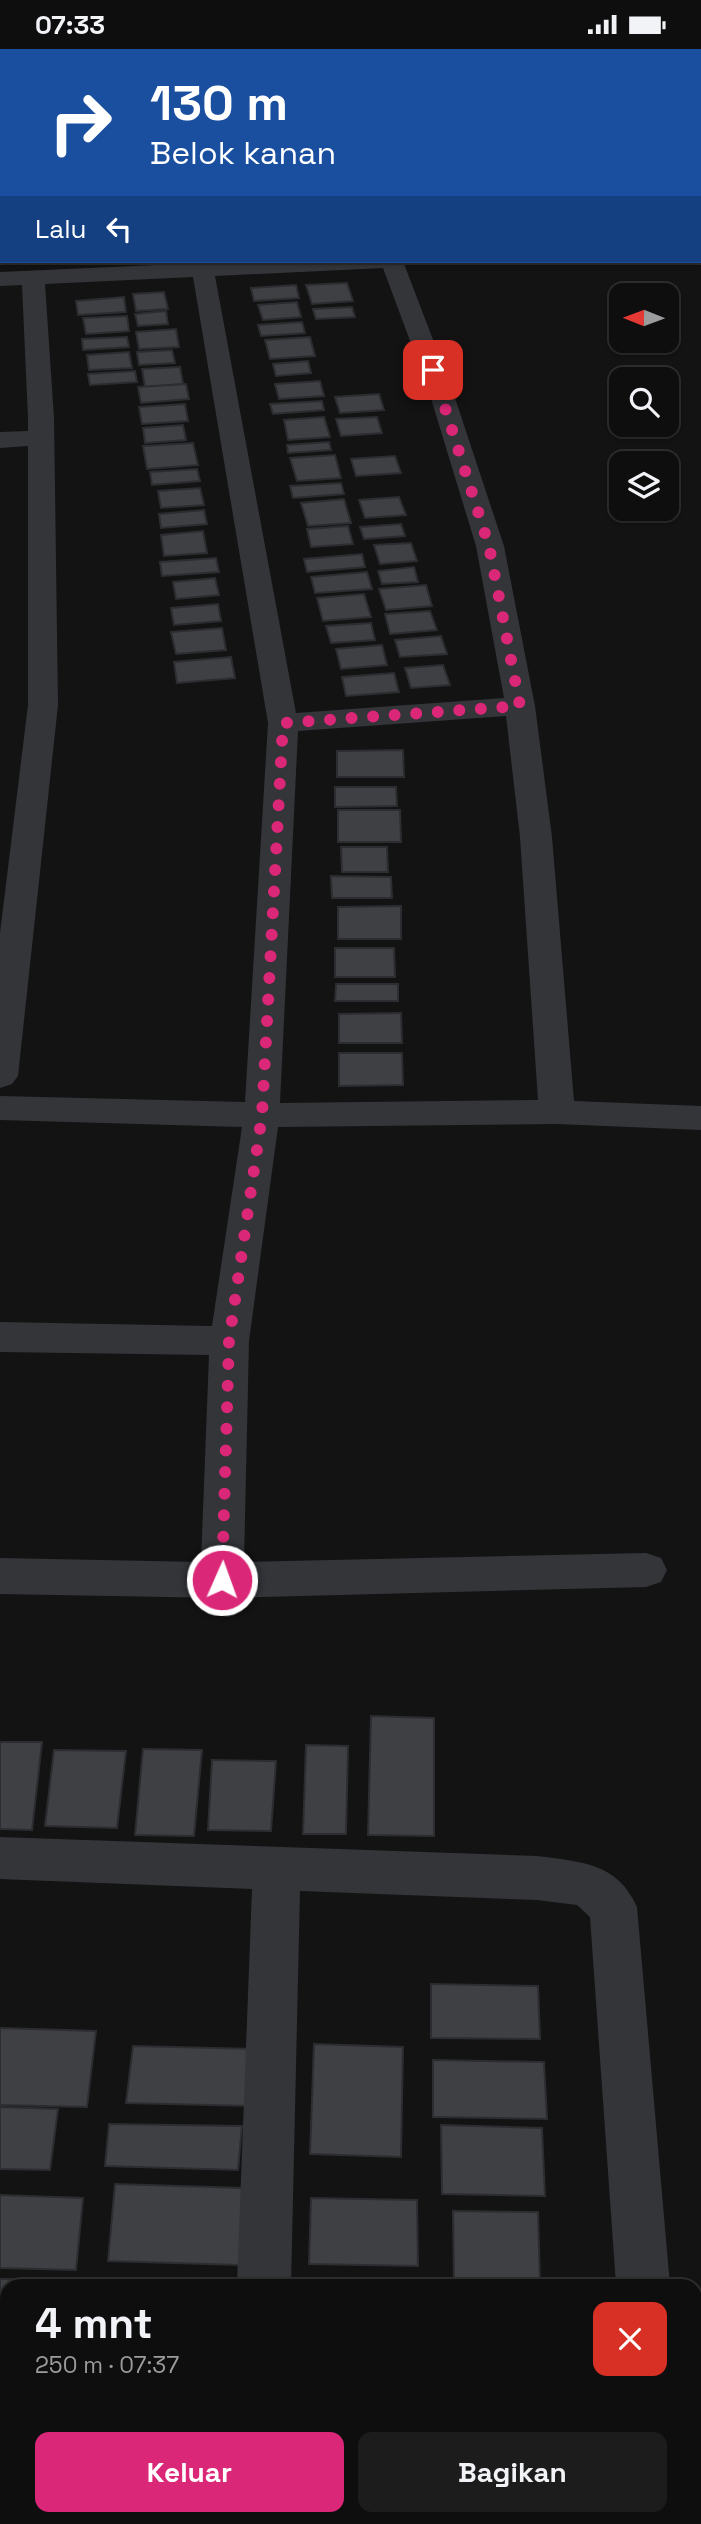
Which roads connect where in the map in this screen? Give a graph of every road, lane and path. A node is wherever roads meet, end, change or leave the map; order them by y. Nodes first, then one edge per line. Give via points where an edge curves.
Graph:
1 (348, 263) edge
2 (391, 263) edge
3 (203, 270) junction
4 (33, 277) junction
5 (0, 279) edge
6 (40, 437) junction
7 (0, 440) edge
8 (520, 706) junction
9 (283, 723) junction
10 (0, 1076) edge
11 (0, 1108) edge
12 (557, 1112) junction
13 (262, 1115) junction
14 (701, 1118) edge
15 (0, 1337) edge
16 (229, 1341) junction
17 (646, 1570) dead end
18 (0, 1576) edge
19 (222, 1580) junction
20 (0, 1858) edge
21 (276, 1868) junction
22 (264, 2279) edge
23 (643, 2279) edge

1 - 3 street
2 - 8 street via 441,392 489,546
3 - 4 street
3 - 9 street
4 - 5 street
4 - 6 street
6 - 7 street
6 - 10 street via 43,705
8 - 9 street
8 - 12 street via 536,837
9 - 13 street
11 - 13 street
12 - 13 street
12 - 14 street
13 - 16 street
15 - 16 street
16 - 19 street
17 - 19 street
18 - 19 street
20 - 21 street
21 - 22 street
21 - 23 street via 537,1878 589,1885 614,1907

